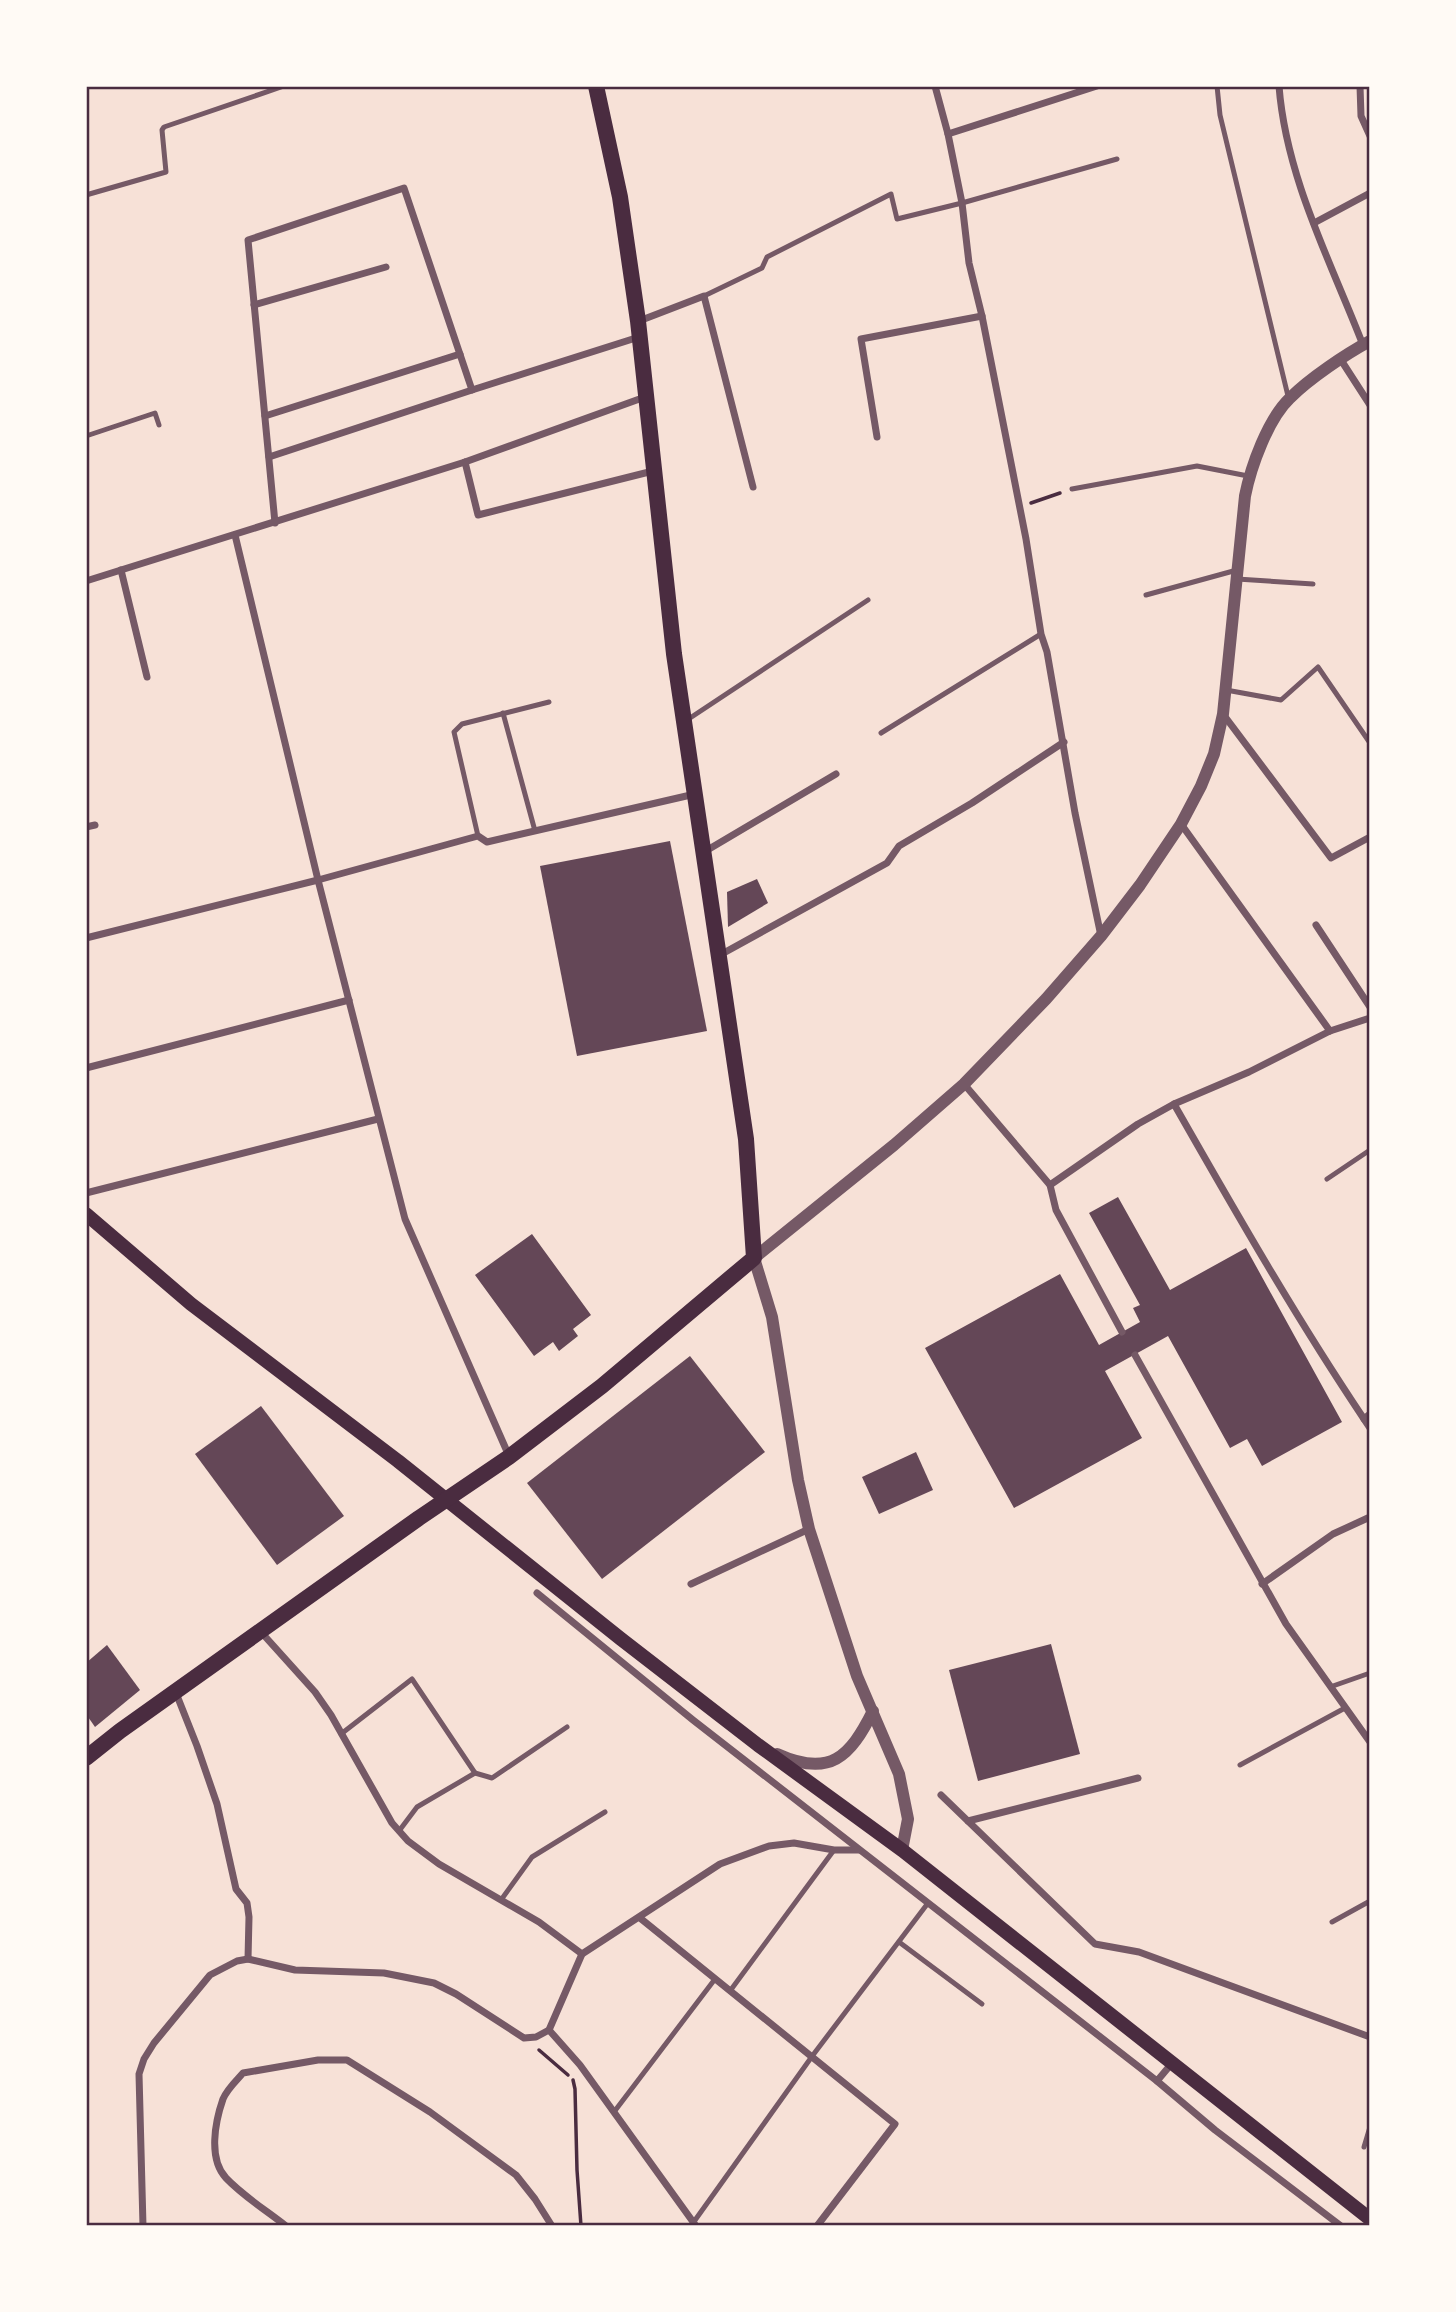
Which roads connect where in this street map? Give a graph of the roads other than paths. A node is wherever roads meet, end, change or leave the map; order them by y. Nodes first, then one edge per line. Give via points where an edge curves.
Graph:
1 (284, 86) edge
2 (596, 86) edge
3 (935, 86) edge
4 (1097, 86) edge
5 (1217, 86) edge
6 (1279, 86) edge
7 (1360, 86) edge
8 (948, 134) junction
9 (1370, 136) edge
10 (1117, 159) dead end
11 (1370, 193) edge
12 (86, 195) edge
13 (962, 203) junction
14 (1314, 223) junction
15 (386, 267) dead end
16 (704, 296) junction
17 (254, 305) junction
18 (982, 316) junction
19 (639, 329) junction
20 (1367, 343) edge
21 (460, 354) junction
22 (1341, 360) junction
23 (472, 390) junction
24 (646, 397) junction
25 (1288, 399) junction
26 (1370, 405) edge
27 (265, 416) junction
28 (159, 425) dead end
29 (86, 436) edge
30 (877, 437) dead end
31 (269, 457) junction
32 (465, 462) junction
33 (653, 471) junction
34 (1249, 476) junction
35 (753, 487) dead end
36 (1072, 489) road end
37 (275, 523) junction
38 (235, 535) junction
39 (121, 570) junction
40 (1238, 575) junction
41 (86, 581) edge
42 (1313, 584) dead end
43 (1146, 595) dead end
44 (869, 600) dead end
45 (1041, 634) junction
46 (147, 677) dead end
47 (1226, 690) junction
48 (549, 702) dead end
49 (503, 713) junction
50 (1223, 714) junction
51 (684, 722) junction
52 (881, 733) dead end
53 (1064, 743) junction
54 (1370, 743) edge
55 (836, 774) dead end
56 (695, 794) junction
57 (1181, 824) junction
58 (95, 825) dead end
59 (86, 827) edge
60 (535, 831) junction
61 (478, 836) junction
62 (1370, 837) edge
63 (704, 853) junction
64 (318, 880) junction
65 (1317, 925) dead end
66 (1101, 936) junction
67 (86, 938) edge
68 (719, 955) junction
69 (349, 1000) junction
70 (1370, 1007) edge
71 (1370, 1018) edge
72 (1330, 1031) junction
73 (86, 1068) edge
74 (964, 1084) junction
75 (1174, 1104) junction
76 (378, 1119) junction
77 (1370, 1150) edge
78 (1327, 1179) dead end
79 (1050, 1185) junction
80 (86, 1193) edge
81 (86, 1214) edge
82 (754, 1258) junction
83 (1122, 1332) dead end
84 (1135, 1354) dead end
85 (1367, 1417) edge
86 (1370, 1428) edge
87 (509, 1457) junction
88 (1370, 1517) edge
89 (809, 1529) junction
90 (691, 1584) dead end
91 (1262, 1584) junction
92 (537, 1593) dead end
93 (261, 1631) junction
94 (1370, 1673) edge
95 (1330, 1687) junction
96 (175, 1692) junction
97 (1345, 1708) junction
98 (873, 1711) junction
99 (1370, 1723) edge
100 (1359, 1726) junction
101 (567, 1727) dead end
102 (341, 1734) junction
103 (1370, 1742) edge
104 (758, 1745) junction
105 (86, 1758) edge
106 (1240, 1765) dead end
107 (475, 1773) junction
108 (1138, 1778) dead end
109 (941, 1795) dead end
110 (605, 1812) dead end
111 (968, 1821) junction
112 (399, 1831) junction
113 (834, 1850) junction
114 (859, 1850) junction
115 (902, 1850) junction
116 (501, 1900) junction
117 (1370, 1901) edge
118 (928, 1903) junction
119 (640, 1918) junction
120 (1332, 1922) dead end
121 (899, 1942) junction
122 (582, 1954) junction
123 (248, 1959) junction
124 (715, 1979) junction
125 (730, 1991) junction
126 (982, 2004) dead end
127 (549, 2030) junction
128 (1370, 2037) edge
129 (813, 2055) junction
130 (1172, 2062) junction
131 (1157, 2081) junction
132 (614, 2112) junction
133 (1370, 2127) edge
134 (1364, 2147) dead end
135 (1370, 2219) edge
136 (694, 2224) edge
137 (143, 2226) edge
138 (286, 2226) edge
139 (552, 2226) edge
140 (817, 2226) edge
141 (1341, 2226) edge

1 - 12 lane via 164,127 166,172
2 - 19 main road via 620,197
3 - 8 street
4 - 8 street
5 - 25 lane
6 - 14 street via 1292,163
7 - 9 street via 1361,116
8 - 13 street
10 - 13 lane
11 - 14 street
13 - 16 lane via 897,219 891,194 767,257 761,268
13 - 18 street via 969,263
14 - 20 street
15 - 17 street
16 - 19 street
16 - 35 street
17 - 21 street via 248,240 404,188
17 - 27 street
18 - 30 street via 861,339
18 - 45 street
19 - 23 street
19 - 24 main road
20 - 22 street
21 - 23 street
21 - 27 street
22 - 25 street
22 - 26 street
23 - 31 street
24 - 32 street
24 - 33 main road
25 - 34 street
27 - 31 street
28 - 29 lane via 155,413
31 - 37 street
32 - 33 street via 478,514
32 - 37 street
33 - 51 main road
34 - 36 lane via 1196,466
34 - 40 street
37 - 38 street
38 - 39 street
38 - 64 street
39 - 41 street
39 - 46 street
40 - 42 lane
40 - 43 lane
40 - 47 street
44 - 51 lane
45 - 52 lane
45 - 53 street
47 - 50 street
47 - 54 lane via 1281,699 1318,667
48 - 49 lane
49 - 60 lane
49 - 61 lane via 462,724 454,732
50 - 57 street via 1214,754
50 - 62 street via 1331,859
51 - 56 main road
53 - 66 street
53 - 68 street via 898,846 887,863
55 - 63 street
56 - 60 street
56 - 63 main road
57 - 66 street
57 - 72 street
58 - 59 street
60 - 61 street via 488,842
61 - 64 street
63 - 68 main road
64 - 67 street
64 - 69 street
65 - 70 street
66 - 74 street
68 - 82 main road via 746,1139
69 - 73 street
69 - 76 street
71 - 72 street
72 - 75 street
74 - 79 street
74 - 82 street
75 - 79 street
75 - 85 street via 1271,1275
76 - 80 street
76 - 87 street via 405,1219
77 - 78 lane
79 - 83 street via 1056,1210
81 - 104 main road via 191,1304
82 - 87 main road via 602,1386
82 - 89 street via 772,1317
84 - 91 street
85 - 86 street
87 - 93 main road
88 - 91 street via 1333,1535
89 - 90 street
89 - 98 street via 843,1639
91 - 95 street
92 - 114 street
93 - 96 main road
93 - 102 street via 315,1692
94 - 95 lane
95 - 97 street
96 - 105 main road
96 - 123 street via 217,1804 236,1889 247,1903
97 - 100 street
97 - 106 lane
98 - 104 street via 847,1753 830,1761 791,1760
98 - 115 street via 899,1774 908,1819
99 - 100 street
100 - 103 street
101 - 107 lane via 492,1778
102 - 107 lane via 412,1679
102 - 112 street
104 - 115 main road
107 - 112 lane via 417,1807
108 - 111 street
109 - 111 street
110 - 116 lane via 532,1857
111 - 128 street via 1095,1944 1139,1952
112 - 116 street via 439,1864
113 - 114 street
113 - 119 street via 794,1843 769,1846 720,1864
113 - 125 lane
114 - 118 street
115 - 130 main road
116 - 122 street
117 - 120 lane
118 - 121 lane
118 - 131 street
119 - 122 street
119 - 124 street
121 - 126 lane
121 - 129 lane
122 - 127 street
123 - 127 street via 295,1970 384,1973 434,1983 524,2038
123 - 137 street via 210,1975 144,2059 139,2074
124 - 125 street
124 - 132 lane
125 - 129 street
127 - 132 street
129 - 136 lane
129 - 140 street via 895,2124
130 - 131 street
130 - 135 main road
131 - 141 street
132 - 136 street
133 - 134 lane
138 - 139 street via 225,2177 217,2163 216,2128 224,2096 243,2073 318,2060 347,2060 430,2112 516,2175

